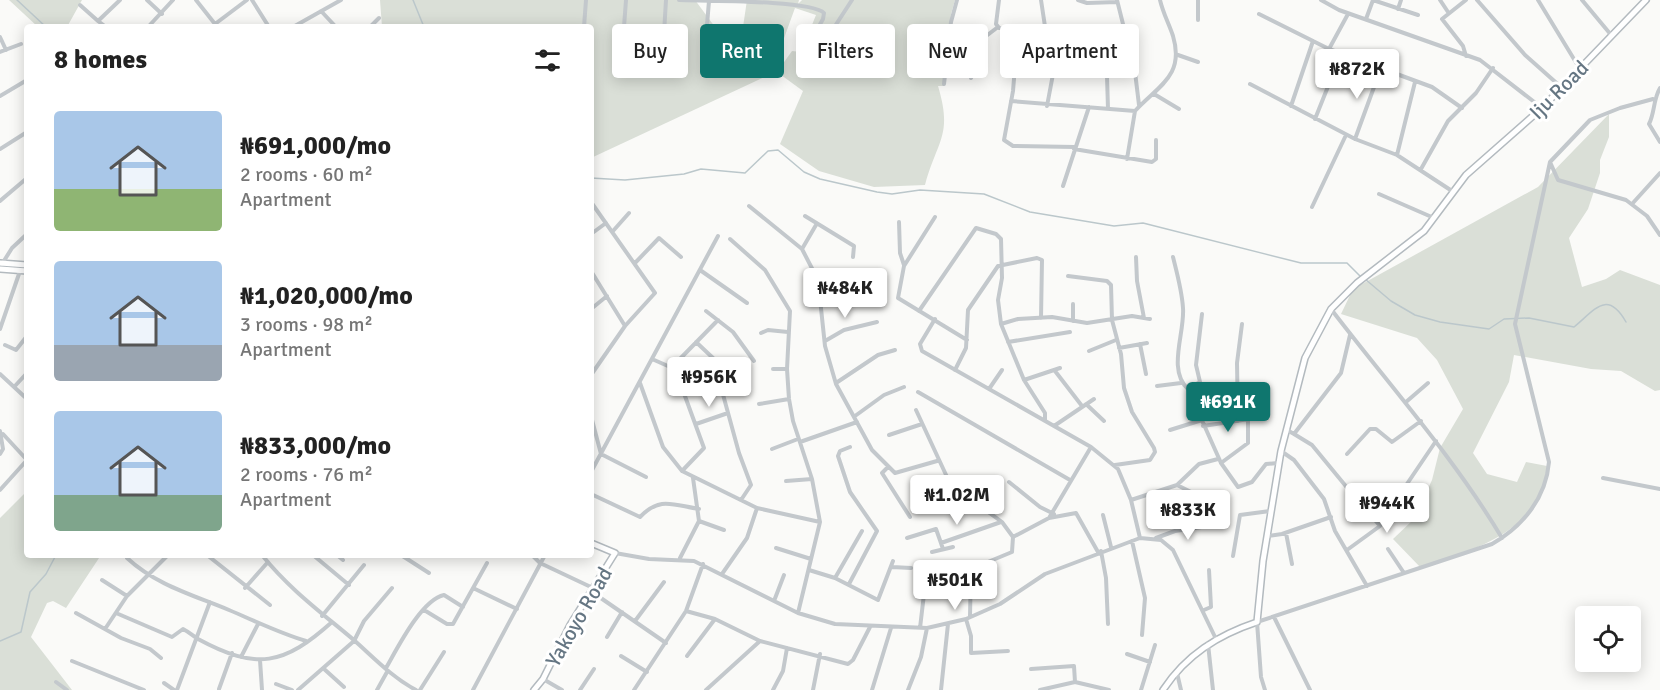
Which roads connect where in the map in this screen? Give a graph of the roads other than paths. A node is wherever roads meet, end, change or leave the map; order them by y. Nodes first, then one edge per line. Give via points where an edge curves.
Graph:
1 (120, 0) edge
2 (147, 0) edge
3 (174, 0) edge
4 (196, 0) edge
5 (247, 0) edge
6 (252, 0) edge
7 (341, 0) edge
8 (586, 0) edge
9 (626, 0) edge
10 (666, 0) edge
11 (679, 0) edge
12 (852, 0) edge
13 (957, 0) edge
14 (999, 0) edge
15 (1041, 0) edge
16 (1078, 0) edge
17 (1160, 0) edge
18 (1198, 0) edge
19 (1321, 0) edge
20 (1372, 0) edge
21 (1401, 0) edge
22 (1440, 0) edge
23 (1466, 0) edge
24 (1478, 0) edge
25 (1538, 0) edge
26 (1582, 0) edge
27 (1646, 0) edge
28 (709, 1) edge
29 (1117, 1) edge
30 (770, 2) edge
31 (801, 2) edge
32 (80, 5) dead end
33 (1398, 9) junction
34 (321, 11) junction
35 (1448, 12) junction
36 (162, 14) junction
37 (1259, 14) dead end
38 (1348, 14) junction
39 (1418, 15) dead end
40 (379, 18) dead end
41 (1366, 19) junction
42 (1198, 20) dead end
43 (98, 21) junction
44 (102, 24) edge
45 (151, 24) edge
46 (267, 24) edge
47 (298, 24) edge
48 (333, 24) edge
49 (373, 24) edge
50 (584, 24) edge
51 (624, 24) edge
52 (665, 24) edge
53 (707, 24) edge
54 (1045, 24) edge
55 (998, 27) joint
56 (988, 35) edge
57 (0, 37) edge
58 (1612, 37) junction
59 (1313, 41) junction
60 (21, 44) dead end
61 (1329, 49) junction
62 (6, 50) junction
63 (0, 52) edge
64 (1178, 55) junction
65 (1466, 56) junction
66 (1198, 63) dead end
67 (1381, 68) junction
68 (1493, 68) junction
69 (1580, 69) junction
70 (1333, 74) dead end
71 (1013, 78) edge
72 (1052, 78) edge
73 (1107, 78) edge
74 (24, 82) edge
75 (1416, 82) junction
76 (944, 84) dead end
77 (1250, 84) dead end
78 (1561, 87) junction
79 (1660, 89) edge
80 (1154, 94) junction
81 (0, 96) edge
82 (1653, 99) junction
83 (1011, 101) junction
84 (1047, 105) junction
85 (1139, 106) junction
86 (1291, 106) junction
87 (1089, 107) junction
88 (1462, 108) junction
89 (1542, 108) junction
90 (1108, 109) junction
91 (1179, 109) dead end
92 (1135, 111) junction
93 (1315, 119) junction
94 (24, 134) edge
95 (1346, 135) junction
96 (1355, 139) junction
97 (1156, 140) dead end
98 (1660, 142) edge
99 (1075, 148) junction
100 (0, 149) edge
101 (1397, 155) junction
102 (1127, 159) junction
103 (1550, 162) junction
104 (1420, 169) junction
105 (1660, 173) edge
106 (24, 181) edge
107 (1063, 186) dead end
108 (1452, 191) junction
109 (1379, 194) dead end
110 (0, 201) edge
111 (1632, 204) junction
112 (594, 206) edge
113 (749, 206) dead end
114 (1312, 207) dead end
115 (629, 213) dead end
116 (805, 216) dead end
117 (935, 217) dead end
118 (1435, 219) junction
119 (898, 222) dead end
120 (606, 223) junction
121 (816, 225) junction
122 (613, 231) junction
123 (594, 232) edge
124 (1660, 235) edge
125 (718, 236) dead end
126 (24, 237) edge
127 (730, 239) dead end
128 (802, 249) junction
129 (681, 257) dead end
130 (853, 257) dead end
131 (1136, 257) dead end
132 (1173, 257) dead end
133 (635, 263) junction
134 (1, 265) edge
135 (24, 265) edge
136 (904, 266) junction
137 (1002, 266) junction
138 (700, 270) junction
139 (24, 271) edge
140 (594, 275) edge
141 (1068, 276) dead end
142 (818, 280) junction
143 (881, 294) dead end
144 (608, 296) junction
145 (747, 303) dead end
146 (1073, 304) dead end
147 (594, 307) edge
148 (0, 309) edge
149 (1331, 309) junction
150 (6, 310) junction
151 (920, 310) junction
152 (706, 311) dead end
153 (1202, 314) dead end
154 (1041, 318) junction
155 (1144, 318) junction
156 (936, 319) junction
157 (1150, 319) dead end
158 (718, 320) junction
159 (1112, 320) junction
160 (876, 321) dead end
161 (1073, 321) junction
162 (1002, 324) junction
163 (1242, 324) dead end
164 (626, 326) junction
165 (0, 329) edge
166 (788, 332) junction
167 (1070, 332) dead end
168 (761, 333) dead end
169 (1350, 334) junction
170 (24, 340) edge
171 (967, 340) junction
172 (1116, 340) junction
173 (825, 341) junction
174 (696, 342) junction
175 (1008, 342) junction
176 (1147, 343) dead end
177 (1140, 344) junction
178 (5, 345) dead end
179 (1119, 348) junction
180 (895, 350) dead end
181 (1089, 351) dead end
182 (652, 359) junction
183 (754, 361) dead end
184 (672, 367) junction
185 (1060, 368) dead end
186 (773, 369) dead end
187 (787, 369) junction
188 (955, 370) junction
189 (1002, 370) dead end
190 (594, 371) edge
191 (1055, 371) junction
192 (0, 374) edge
193 (686, 374) dead end
194 (1146, 374) dead end
195 (24, 378) edge
196 (1024, 380) junction
197 (640, 382) junction
198 (1181, 383) junction
199 (1428, 383) dead end
200 (836, 384) junction
201 (1157, 386) dead end
202 (14, 387) junction
203 (904, 387) dead end
204 (682, 388) dead end
205 (989, 389) junction
206 (1188, 389) junction
207 (918, 392) dead end
208 (24, 396) edge
209 (789, 399) junction
210 (1094, 399) dead end
211 (1406, 402) junction
212 (759, 404) dead end
213 (1084, 405) junction
214 (1248, 405) dead end
215 (916, 410) dead end
216 (728, 413) junction
217 (855, 416) junction
218 (1249, 419) junction
219 (1202, 420) junction
220 (1045, 421) junction
221 (1104, 421) dead end
222 (1238, 421) junction
223 (1421, 421) junction
224 (857, 422) junction
225 (696, 424) junction
226 (922, 424) junction
227 (1054, 426) junction
228 (1203, 426) junction
229 (594, 427) edge
230 (1170, 430) dead end
231 (1287, 430) junction
232 (1, 432) edge
233 (1294, 434) junction
234 (889, 435) dead end
235 (799, 441) junction
236 (1436, 441) junction
237 (850, 447) dead end
238 (1091, 447) junction
239 (772, 449) dead end
240 (1281, 451) junction
241 (0, 454) edge
242 (601, 454) junction
243 (1347, 454) dead end
244 (24, 457) edge
245 (938, 461) junction
246 (1220, 461) junction
247 (24, 463) edge
248 (1278, 463) junction
249 (1115, 465) junction
250 (594, 467) edge
251 (888, 467) junction
252 (682, 471) junction
253 (646, 477) dead end
254 (693, 478) junction
255 (1603, 478) dead end
256 (812, 479) junction
257 (1070, 480) junction
258 (786, 481) dead end
259 (1009, 482) dead end
260 (1177, 485) junction
261 (1660, 489) edge
262 (0, 490) edge
263 (962, 493) junction
264 (594, 495) edge
265 (741, 500) junction
266 (1131, 500) junction
267 (1207, 500) dead end
268 (757, 507) junction
269 (1364, 507) dead end
270 (914, 508) dead end
271 (699, 509) junction
272 (1270, 511) junction
273 (1054, 514) junction
274 (1103, 515) dead end
275 (1331, 517) junction
276 (910, 518) dead end
277 (1049, 518) junction
278 (699, 521) junction
279 (820, 522) junction
280 (1002, 522) junction
281 (1215, 525) dead end
282 (724, 530) dead end
283 (862, 531) dead end
284 (1286, 533) junction
285 (1267, 536) junction
286 (1013, 537) junction
287 (907, 538) dead end
288 (1140, 538) junction
289 (1156, 538) junction
290 (1502, 538) junction
291 (1132, 541) junction
292 (941, 543) junction
293 (594, 544) edge
294 (953, 547) dead end
295 (776, 548) dead end
296 (1111, 548) junction
297 (943, 549) junction
298 (1388, 549) dead end
299 (1347, 550) junction
300 (1099, 551) junction
301 (932, 552) dead end
302 (615, 553) junction
303 (1233, 556) dead end
304 (127, 558) dead end
305 (165, 558) edge
306 (210, 558) edge
307 (264, 558) edge
308 (317, 558) edge
309 (341, 558) edge
310 (406, 558) edge
311 (535, 558) edge
312 (543, 558) edge
313 (680, 558) junction
314 (811, 558) junction
315 (343, 560) dead end
316 (893, 561) dead end
317 (267, 562) junction
318 (487, 563) dead end
319 (540, 563) junction
320 (703, 564) junction
321 (1292, 564) dead end
322 (364, 565) dead end
323 (892, 567) junction
324 (911, 568) dead end
325 (809, 570) junction
326 (1209, 570) dead end
327 (429, 573) dead end
328 (1404, 573) junction
329 (722, 574) junction
330 (149, 575) junction
331 (784, 575) dead end
332 (928, 575) dead end
333 (835, 578) junction
334 (102, 580) dead end
335 (664, 582) dead end
336 (849, 584) junction
337 (349, 585) junction
338 (969, 585) junction
339 (1367, 586) junction
340 (245, 588) junction
341 (392, 588) dead end
342 (473, 588) junction
343 (593, 588) junction
344 (924, 594) dead end
345 (589, 595) junction
346 (127, 596) junction
347 (774, 601) junction
348 (210, 602) junction
349 (270, 605) dead end
350 (463, 607) junction
351 (517, 609) junction
352 (423, 610) junction
353 (1204, 610) junction
354 (686, 611) junction
355 (622, 612) junction
356 (76, 613) dead end
357 (116, 613) junction
358 (798, 613) junction
359 (322, 616) junction
360 (1274, 616) junction
361 (968, 618) junction
362 (715, 619) junction
363 (635, 621) junction
364 (332, 622) junction
365 (1257, 622) junction
366 (258, 624) junction
367 (948, 624) junction
368 (1108, 624) dead end
369 (870, 627) junction
370 (891, 628) junction
371 (920, 628) junction
372 (927, 628) junction
373 (105, 629) junction
374 (1142, 635) dead end
375 (607, 637) dead end
376 (197, 638) junction
377 (1216, 639) junction
378 (760, 640) junction
379 (354, 641) junction
380 (307, 642) junction
381 (666, 643) junction
382 (1208, 643) junction
383 (1155, 645) dead end
384 (787, 648) junction
385 (1008, 651) dead end
386 (444, 652) dead end
387 (232, 654) junction
388 (820, 654) junction
389 (1127, 654) dead end
390 (621, 656) dead end
391 (687, 656) dead end
392 (241, 657) junction
393 (161, 658) dead end
394 (260, 660) junction
395 (72, 661) dead end
396 (1150, 662) junction
397 (323, 668) junction
398 (594, 669) dead end
399 (1031, 669) dead end
400 (387, 670) junction
401 (647, 672) junction
402 (1177, 672) junction
403 (543, 679) junction
404 (56, 682) dead end
405 (1075, 682) junction
406 (164, 683) dead end
407 (276, 684) dead end
408 (1069, 685) junction
409 (344, 687) dead end
410 (219, 688) dead end
411 (1093, 688) edge
412 (67, 690) edge
413 (144, 690) edge
414 (176, 690) edge
415 (262, 690) edge
416 (292, 690) edge
417 (298, 690) edge
418 (377, 690) edge
419 (418, 690) edge
420 (473, 690) edge
421 (534, 690) edge
422 (562, 690) edge
423 (580, 690) edge
424 (634, 690) edge
425 (706, 690) edge
426 (773, 690) edge
427 (813, 690) edge
428 (872, 690) edge
429 (908, 690) edge
430 (941, 690) edge
431 (1040, 690) edge
432 (1066, 690) edge
433 (1109, 690) edge
434 (1141, 690) edge
435 (1162, 690) edge
436 (1181, 690) edge
437 (1213, 690) edge
438 (1265, 690) edge
439 (1310, 690) edge

1 - 43 street
2 - 36 street
3 - 36 street
4 - 5 street via 215,24
6 - 46 street
7 - 34 street
8 - 50 street
9 - 51 street
10 - 52 street
11 - 28 street
12 - 31 street via 811,64 806,65 804,53 824,13
13 - 76 street
14 - 55 street
15 - 54 street
16 - 29 street
17 - 64 street
18 - 42 street
19 - 38 street
20 - 33 street
20 - 41 street
21 - 33 street
22 - 35 street
23 - 35 street
24 - 78 street via 1525,55
25 - 69 street
26 - 58 street
27 - 58 main road, Iju Road
28 - 30 street
28 - 53 street
29 - 85 street via 1135,72
30 - 31 street
32 - 43 street
33 - 39 street
34 - 47 street
34 - 48 street
35 - 65 street via 1442,19
36 - 45 street
37 - 59 street
38 - 41 street
38 - 61 street
40 - 49 street
41 - 65 street
43 - 44 street
55 - 56 street
57 - 62 street
58 - 69 main road, Iju Road
59 - 61 street
59 - 86 street
60 - 62 street
61 - 67 street
62 - 63 street
64 - 66 street
64 - 80 street via 1174,69
65 - 68 street
67 - 75 street
67 - 96 street
68 - 88 street
68 - 89 street
69 - 78 main road, Iju Road
70 - 93 street
71 - 83 street
72 - 84 street
73 - 90 street
74 - 81 street
75 - 88 street via 1432,87
75 - 101 street
77 - 86 street
78 - 89 main road, Iju Road
79 - 82 street
80 - 85 street
80 - 91 street
82 - 98 street via 1649,124
82 - 103 street via 1590,120
83 - 84 street
83 - 99 street via 1005,140 1008,144
84 - 87 street
85 - 92 street
86 - 93 street
87 - 90 street
87 - 99 street
88 - 104 street via 1448,121
89 - 108 main road, Iju Road
90 - 92 street
92 - 102 street
93 - 95 street
94 - 100 street
95 - 96 street
95 - 114 street
96 - 101 street
97 - 102 street via 1155,161
99 - 102 street
99 - 107 street
101 - 104 street
103 - 111 street via 1558,180
103 - 290 street via 1515,324 1549,462 1548,480 1523,519
104 - 108 street
105 - 111 street
106 - 110 street
108 - 118 main road, Iju Road
109 - 118 street
111 - 124 street via 1647,216
112 - 120 street
113 - 128 street
115 - 122 street
116 - 121 street
117 - 136 street
118 - 149 main road, Iju Road
119 - 136 street
120 - 122 street
120 - 123 street
121 - 128 street
121 - 130 street via 854,246
122 - 133 street
125 - 138 street
126 - 134 street
127 - 166 street via 770,276 789,308
128 - 142 street
129 - 133 street via 660,238
131 - 155 street
132 - 198 street via 1183,308 1178,368
133 - 164 street via 655,293
134 - 135 main road
134 - 139 main road
136 - 151 street via 898,298
137 - 151 street via 1001,239 976,228
137 - 154 street via 1042,260
137 - 162 street via 998,300
137 - 171 street via 996,268 968,310
138 - 145 street
138 - 182 street
139 - 150 street
140 - 144 street
141 - 159 street via 1110,283
142 - 143 street via 866,295
142 - 173 street
144 - 147 street
144 - 164 street
146 - 161 street
148 - 150 street
149 - 169 street
149 - 231 main road, Iju Road via 1305,358
150 - 165 street
151 - 156 street
152 - 158 street
153 - 206 street via 1196,364 1200,382
154 - 161 street
154 - 162 street
155 - 157 street
155 - 159 street
156 - 171 street
156 - 188 street via 920,348
158 - 174 street
158 - 183 street via 733,332
159 - 161 street
159 - 172 street
160 - 173 street via 844,330
162 - 175 street
163 - 222 street via 1237,363
164 - 190 street
166 - 168 street
166 - 187 street
167 - 175 street
169 - 211 street
169 - 233 street via 1341,373
170 - 178 street via 16,350
171 - 188 street
172 - 179 street
172 - 181 street
173 - 200 street
174 - 184 street
174 - 216 street via 713,358
175 - 196 street
176 - 177 street
177 - 179 street
177 - 194 street
179 - 249 street via 1129,406 1155,452 1150,460
180 - 200 street via 878,355
182 - 184 street
182 - 197 street
184 - 193 street
185 - 191 street
186 - 187 street
187 - 209 street
188 - 205 street
189 - 205 street
191 - 196 street
191 - 213 street
192 - 202 street
195 - 202 street
196 - 220 street via 1045,413
197 - 242 street
197 - 252 street via 663,447
198 - 201 street
198 - 206 street
199 - 211 street
200 - 217 street
202 - 208 street
203 - 217 street via 884,395
204 - 225 street
205 - 220 street
206 - 219 street
207 - 257 street
209 - 212 street
209 - 235 street
210 - 213 street
211 - 223 street
213 - 221 street
213 - 227 street
214 - 218 street
215 - 226 street
216 - 225 street
216 - 265 street via 751,485
217 - 224 street
218 - 222 street
218 - 246 street via 1248,443
219 - 228 street
219 - 230 street
220 - 227 street
222 - 228 street
223 - 236 street
223 - 243 street via 1392,442 1376,429 1370,429
224 - 235 street
224 - 251 street via 872,450
225 - 252 street via 704,448
226 - 234 street
226 - 245 street
227 - 238 street
228 - 246 street
229 - 242 street
231 - 233 street
231 - 240 main road, Iju Road
232 - 241 street
232 - 244 street
233 - 236 street via 1312,446 1349,490 1383,513 1390,509
235 - 239 street
235 - 256 street
236 - 290 street
237 - 336 street via 838,453 850,492 877,531
238 - 249 street
238 - 257 street
240 - 248 main road, Iju Road
240 - 275 street via 1310,479
242 - 250 street
242 - 253 street
245 - 251 street via 896,473
245 - 263 street
246 - 248 street via 1234,484 1243,487 1266,464
246 - 260 street via 1199,464
247 - 262 street
248 - 272 main road, Iju Road
249 - 266 street
251 - 276 street via 882,473
252 - 254 street
254 - 265 street via 705,480
254 - 271 street
255 - 261 street
256 - 258 street
256 - 279 street
257 - 273 street
259 - 273 street
260 - 266 street
260 - 267 street
263 - 270 street
263 - 280 street
264 - 271 street via 640,517 658,502
265 - 268 street
266 - 288 street
268 - 279 street
268 - 329 street via 747,537
269 - 299 street via 1380,526
271 - 278 street
272 - 285 main road, Iju Road
272 - 303 street via 1240,514
273 - 277 street
274 - 296 street
275 - 284 street
275 - 299 street
277 - 286 street
277 - 300 street via 1077,513
278 - 282 street
278 - 313 street
279 - 314 street
280 - 286 street
280 - 292 street
281 - 289 street
283 - 333 street
284 - 285 street
284 - 321 street
285 - 365 main road, Iju Road
286 - 338 street via 1012,552 973,567
287 - 292 street via 936,529
288 - 289 street
288 - 291 street
289 - 353 street via 1170,546
290 - 328 street via 1479,550
291 - 296 street
291 - 374 street via 1145,598
292 - 297 street
293 - 302 main road, Yakoyo Road
294 - 297 street
295 - 314 street
296 - 300 street
297 - 301 street
298 - 328 street
299 - 339 street
300 - 361 street via 1045,574 1000,604
300 - 368 street via 1106,578
302 - 313 street via 661,560
302 - 343 main road, Yakoyo Road
304 - 330 street
305 - 330 street
306 - 340 street
307 - 317 street
308 - 337 street
309 - 315 street
310 - 327 street
311 - 319 street
312 - 319 street
313 - 320 street
314 - 325 street
316 - 323 street
317 - 340 street
317 - 359 street
318 - 342 street
319 - 343 street
319 - 351 street
320 - 329 street
320 - 354 street
322 - 337 street
323 - 324 street
323 - 336 street via 879,600
325 - 333 street
325 - 358 street
326 - 353 street via 1211,607
328 - 339 street
329 - 347 street
330 - 346 street
330 - 348 street
331 - 347 street
332 - 338 street
333 - 336 street
334 - 346 street
335 - 363 street
337 - 359 street
338 - 361 street
339 - 360 street
340 - 349 street
341 - 379 street via 364,621
342 - 350 street
342 - 351 street
343 - 345 main road, Yakoyo Road
344 - 371 street
345 - 355 street via 595,594
345 - 403 main road, Yakoyo Road
346 - 357 street
347 - 358 street
348 - 366 street
348 - 376 street
350 - 352 street via 444,595
350 - 352 street via 452,625
351 - 420 street
352 - 400 street
353 - 377 street
354 - 362 street
354 - 381 street
355 - 363 street
355 - 375 street
356 - 373 street
357 - 373 street
357 - 376 street via 172,638 183,629
358 - 369 street via 835,624
359 - 364 street
360 - 365 street
360 - 439 street
361 - 367 street
361 - 385 street via 972,653
362 - 378 street
362 - 391 street
363 - 381 street
364 - 379 street
364 - 380 street
365 - 377 main road
365 - 438 street
366 - 380 street
366 - 392 street
367 - 372 street
367 - 430 street
369 - 370 street
369 - 388 street via 850,663
370 - 371 street
370 - 428 street
371 - 372 street
372 - 429 street
373 - 393 street
376 - 387 street
376 - 414 street
377 - 382 main road
378 - 384 street
378 - 425 street
379 - 397 street
379 - 400 street
380 - 394 street via 293,653
381 - 401 street
382 - 402 main road
382 - 437 street
383 - 396 street
384 - 388 street
384 - 426 street via 783,671
386 - 419 street
387 - 392 street
387 - 410 street
388 - 427 street
389 - 396 street
390 - 401 street
392 - 394 street
394 - 415 street
395 - 413 street
396 - 434 street
397 - 409 street
397 - 417 street
398 - 423 street
399 - 405 street via 1074,666
400 - 418 street
400 - 419 street
401 - 424 street
402 - 435 main road
402 - 436 street
403 - 421 main road, Yakoyo Road
403 - 422 street
404 - 412 street
405 - 408 street
405 - 411 street
406 - 414 street
407 - 416 street
408 - 431 street
408 - 432 street
411 - 433 street

